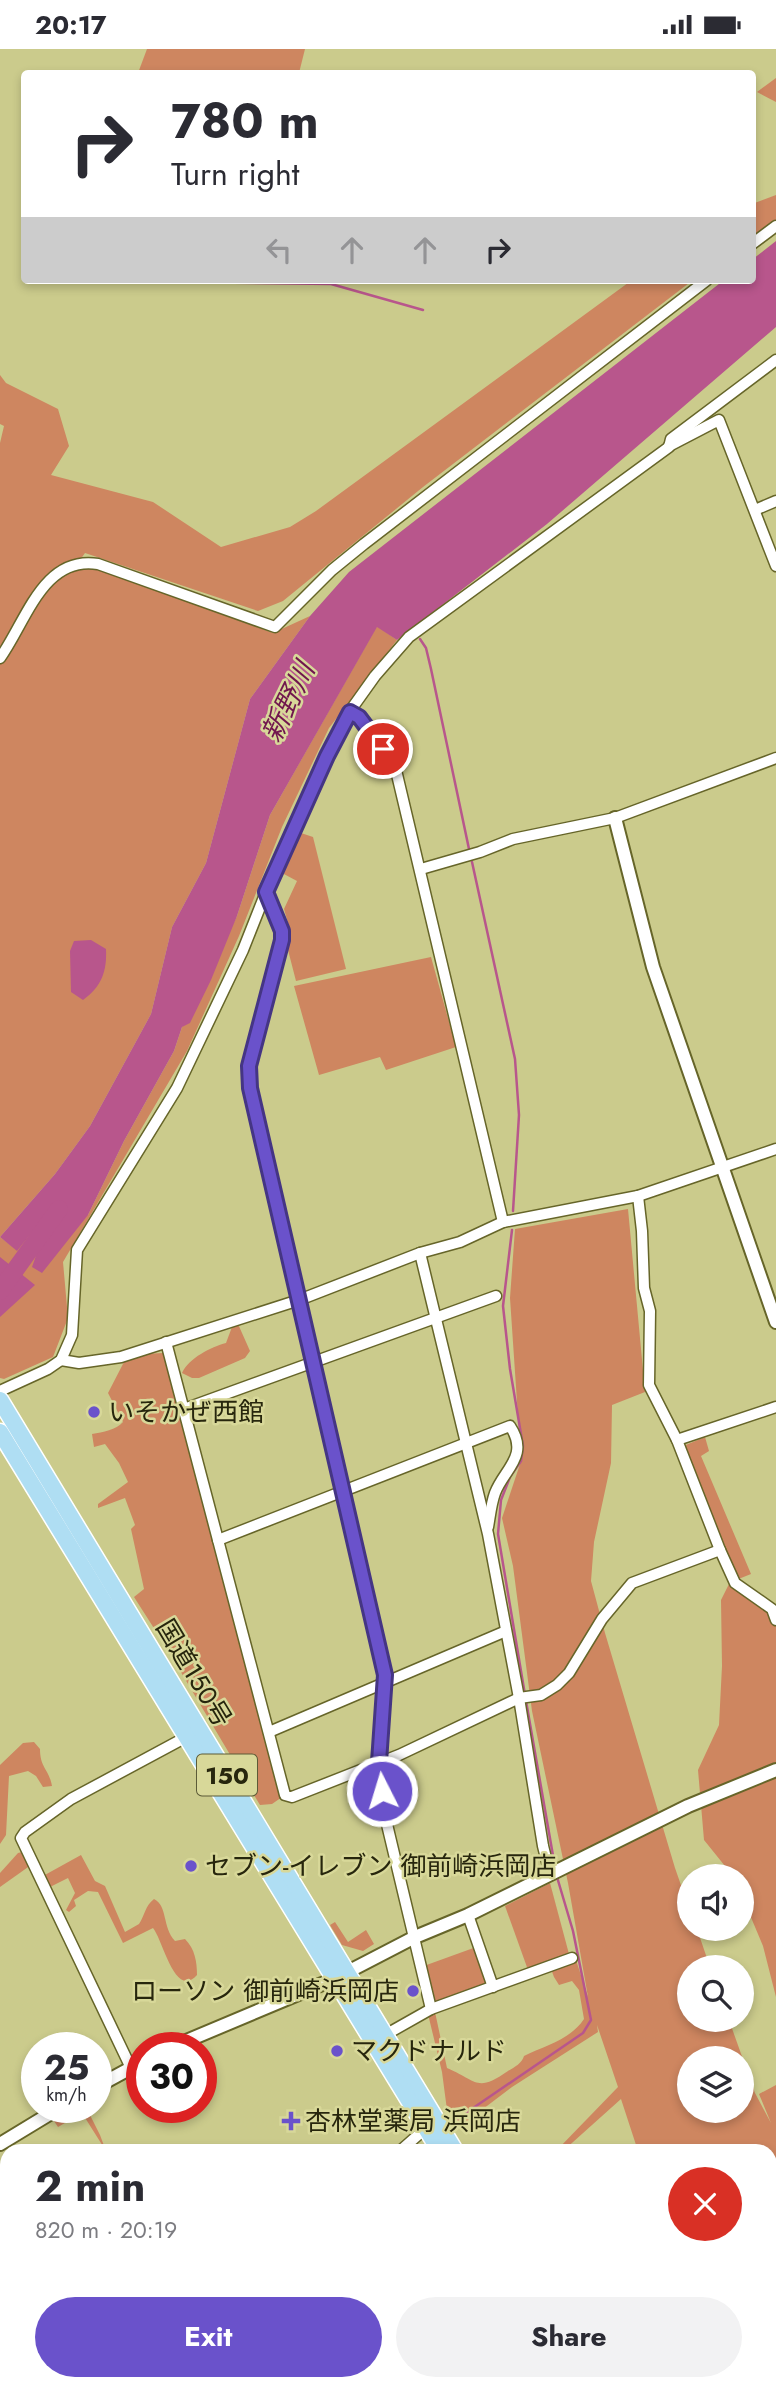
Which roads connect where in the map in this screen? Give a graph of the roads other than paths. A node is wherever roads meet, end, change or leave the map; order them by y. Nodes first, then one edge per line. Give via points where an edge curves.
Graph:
1 (776, 226) edge
2 (756, 241) edge
3 (701, 284) edge
4 (776, 360) edge
5 (669, 447) junction
6 (776, 501) edge
7 (755, 510) junction
8 (776, 566) edge
9 (0, 658) edge
10 (350, 712) junction
11 (776, 758) edge
12 (615, 818) junction
13 (421, 869) junction
14 (266, 892) junction
15 (776, 1149) edge
16 (722, 1168) junction
17 (638, 1196) junction
18 (503, 1221) junction
19 (420, 1254) junction
20 (496, 1296) dead end
21 (299, 1300) junction
22 (436, 1318) junction
23 (776, 1322) edge
24 (166, 1342) junction
25 (61, 1360) junction
26 (313, 1362) junction
27 (0, 1391) edge
28 (0, 1399) edge
29 (776, 1407) edge
30 (184, 1409) junction
31 (0, 1432) edge
32 (677, 1440) junction
33 (466, 1443) junction
34 (343, 1490) junction
35 (488, 1534) junction
36 (218, 1540) junction
37 (720, 1550) junction
38 (776, 1620) edge
39 (506, 1631) junction
40 (384, 1684) junction
41 (519, 1698) junction
42 (269, 1732) junction
43 (193, 1733) junction
44 (379, 1762) junction
45 (776, 1770) edge
46 (554, 1872) junction
47 (468, 1915) junction
48 (415, 1937) junction
49 (572, 1958) dead end
50 (340, 1975) junction
51 (493, 1987) junction
52 (431, 2009) junction
53 (207, 2032) edge
54 (386, 2035) junction
55 (126, 2045) edge
56 (35, 2123) edge
57 (426, 2128) junction
58 (0, 2144) edge
59 (408, 2144) edge
60 (436, 2144) edge
61 (452, 2144) edge

1 - 2 street
3 - 9 street via 364,544 275,627 85,562 69,566 46,583
4 - 5 street via 671,439
5 - 7 street via 719,420
5 - 10 street via 408,637
6 - 7 street
7 - 8 street
10 - 13 street via 359,717 395,765
10 - 14 street
11 - 12 street
12 - 13 street via 513,839
12 - 16 street via 653,967
13 - 18 street
14 - 21 street via 282,940 249,1066 250,1088
14 - 25 street via 177,1088 77,1250 72,1335
15 - 16 street
16 - 17 street
16 - 23 street
17 - 18 street
17 - 32 street via 650,1311 649,1385
18 - 19 street via 460,1242
19 - 21 street
19 - 22 street
20 - 22 street
21 - 24 street
21 - 26 street
22 - 26 street
22 - 33 street
24 - 25 street via 111,1359
24 - 30 street
25 - 27 street
26 - 30 street
26 - 34 street
28 - 43 highway, 国道150号 / 150
29 - 32 street
30 - 36 street
31 - 43 highway, 国道150号 / 150
32 - 37 street
33 - 34 street
33 - 35 street
33 - 35 street via 510,1426 515,1434 517,1458 496,1491
34 - 36 street
34 - 40 street
35 - 39 street
36 - 42 street
37 - 38 street via 735,1583 772,1609
37 - 41 street via 632,1583 602,1619 569,1673 541,1695
39 - 40 street
39 - 41 street
40 - 42 street
40 - 44 street
41 - 44 street
41 - 46 street via 543,1846
42 - 44 street via 285,1795 292,1797
43 - 50 highway, 国道150号 / 150
43 - 55 street via 71,1799 21,1838
44 - 48 street via 385,1816
45 - 46 street via 688,1806
46 - 47 street
47 - 48 street
47 - 51 street
48 - 50 street
48 - 52 street
49 - 51 street
50 - 53 street
50 - 54 highway, 国道150号 / 150
50 - 57 highway, 国道150号 / 150
51 - 52 street
52 - 54 street
54 - 61 highway, 国道150号 / 150
56 - 58 street
57 - 59 street
57 - 60 highway, 国道150号 / 150

